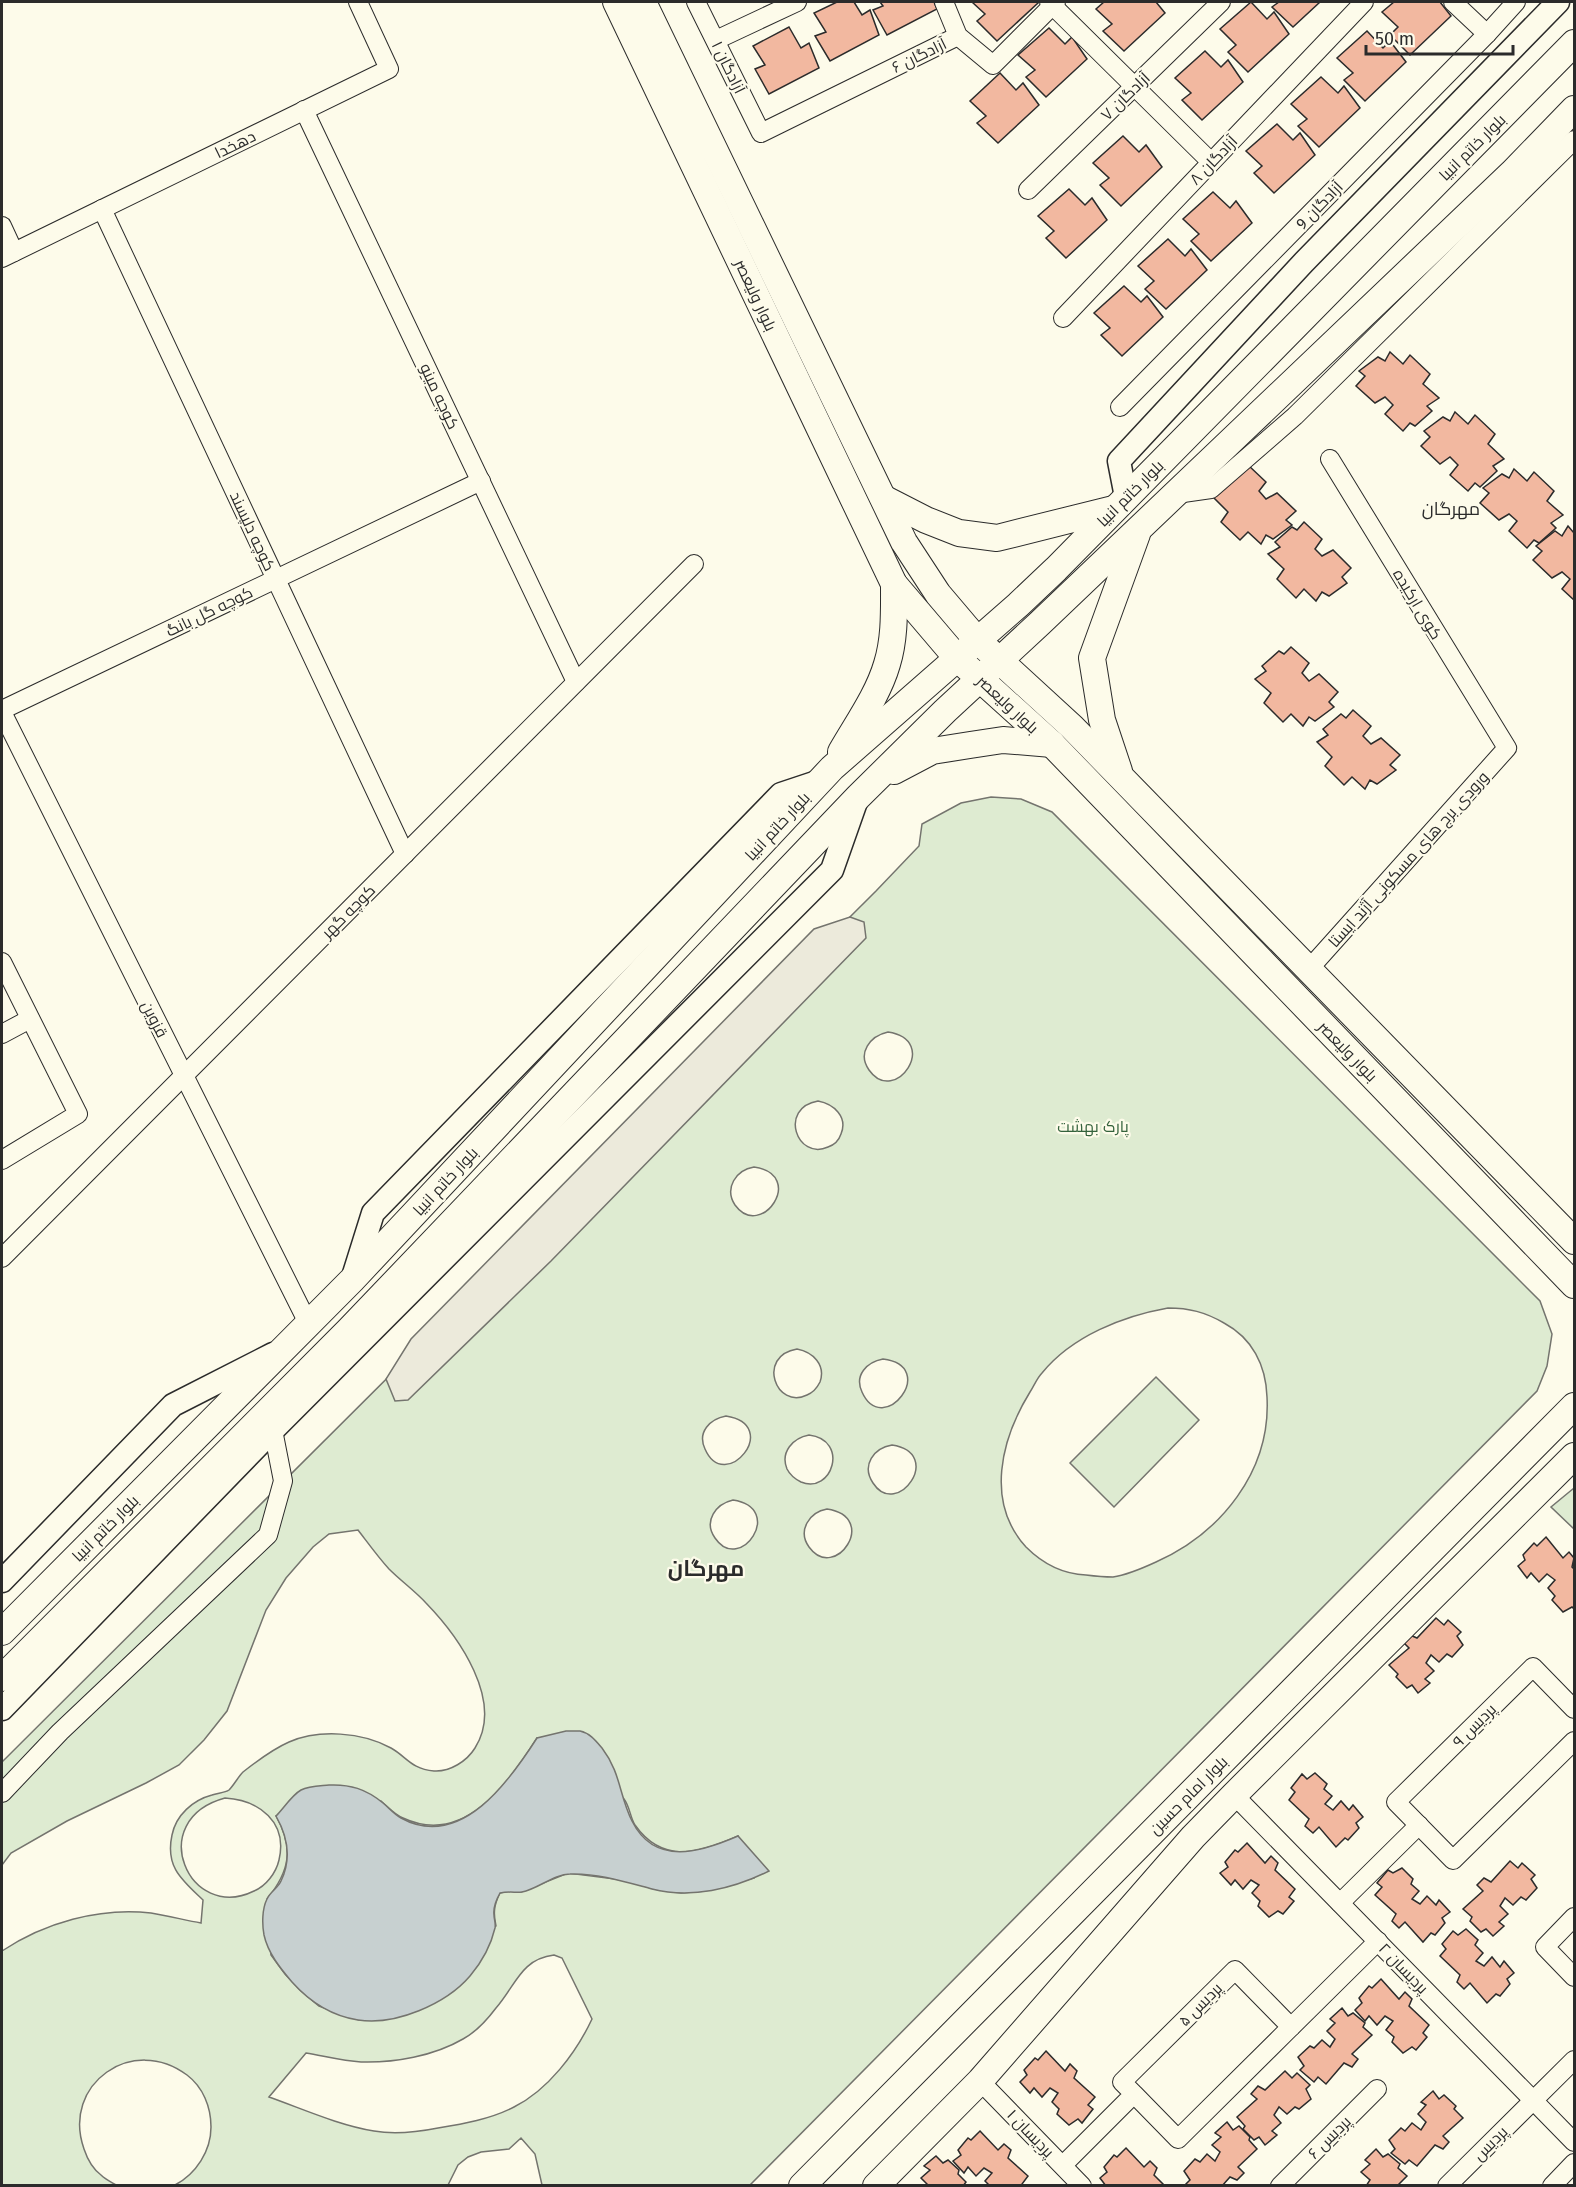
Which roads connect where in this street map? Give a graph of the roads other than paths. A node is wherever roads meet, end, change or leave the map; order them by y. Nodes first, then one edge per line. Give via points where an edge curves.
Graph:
1 (358, 2) edge
2 (616, 2) edge
3 (643, 2) edge
4 (696, 2) edge
5 (797, 2) edge
6 (944, 2) edge
7 (1221, 2) edge
8 (1364, 2) edge
9 (1453, 2) edge
10 (1516, 2) edge
11 (1558, 2) edge
12 (1052, 3) edge
13 (1487, 34) junction
14 (958, 36) junction
15 (716, 40) junction
16 (1575, 43) edge
17 (1136, 86) junction
18 (1575, 109) edge
19 (304, 110) junction
20 (760, 133) joint
21 (1575, 140) edge
22 (1211, 162) junction
23 (1028, 190) dead end
24 (102, 209) junction
25 (2, 226) edge
26 (8, 255) edge
27 (1063, 318) dead end
28 (1120, 407) dead end
29 (1330, 459) dead end
30 (481, 481) junction
31 (1176, 494) junction
32 (885, 499) junction
33 (1121, 502) junction
34 (1096, 528) junction
35 (1138, 529) junction
36 (907, 547) junction
37 (1118, 548) junction
38 (883, 559) junction
39 (694, 564) dead end
40 (276, 579) junction
41 (894, 584) junction
42 (977, 640) junction
43 (957, 658) junction
44 (990, 670) junction
45 (576, 682) junction
46 (2, 711) edge
47 (1052, 744) junction
48 (1507, 748) joint
49 (832, 770) junction
50 (1121, 777) junction
51 (868, 787) junction
52 (405, 854) junction
53 (2, 962) edge
54 (1309, 969) junction
55 (30, 1019) junction
56 (2, 1034) edge
57 (578, 1039) junction
58 (603, 1064) junction
59 (183, 1076) junction
60 (2, 1160) edge
61 (1575, 1241) edge
62 (2, 1258) edge
63 (352, 1280) junction
64 (1574, 1285) edge
65 (309, 1325) junction
66 (285, 1348) junction
67 (1575, 1406) edge
68 (273, 1430) junction
69 (1575, 1456) edge
70 (2, 1581) edge
71 (2, 1632) edge
72 (2, 1678) edge
73 (2, 1709) edge
74 (1575, 1709) edge
75 (1575, 1741) edge
76 (2, 1792) edge
77 (1234, 1795) junction
78 (1166, 1818) junction
79 (1419, 1825) junction
80 (1193, 1837) junction
81 (1340, 1903) junction
82 (1575, 1917) edge
83 (1378, 1941) junction
84 (1575, 1977) edge
85 (1290, 2027) junction
86 (1575, 2060) edge
87 (980, 2081) junction
88 (1377, 2089) dead end
89 (1134, 2094) junction
90 (1533, 2100) junction
91 (1575, 2142) edge
92 (1575, 2163) edge
93 (1063, 2165) junction
94 (802, 2186) edge
95 (876, 2186) edge
96 (1082, 2186) edge
97 (1280, 2186) edge
98 (1447, 2186) edge
99 (1552, 2186) edge

1 - 19 street, دهخدا via 389,69
2 - 38 main road, بلوار ولیعصر
3 - 32 main road, بلوار ولیعصر
4 - 15 street, آزادگان ۱
5 - 15 street
6 - 14 street
7 - 17 street, آزادگان ۷
8 - 22 street, آزادگان ۸
9 - 13 street
10 - 13 street, آزادگان 9
11 - 33 street via 1304,262 1119,461
12 - 14 street, آزادگان ۶ via 993,65
12 - 17 street
13 - 28 street, آزادگان 9
14 - 20 street, آزادگان ۶
15 - 20 street, آزادگان ۱
16 - 33 main road, بلوار خاتم انبیا
17 - 22 street
17 - 23 street, آزادگان ۷
18 - 31 main road, بلوار خاتم انبیا
19 - 24 street, دهخدا
19 - 30 street, کوچه مینو
21 - 31 street via 1295,416 1211,489
22 - 27 street, آزادگان ۸
24 - 26 street, دهخدا
24 - 40 street, کوچه دلپسند
25 - 26 street
29 - 48 street, کوی ارکیده
30 - 40 street, کوچه گل بانگ
30 - 45 street, کوچه مینو
31 - 35 main road, بلوار خاتم انبیا
32 - 33 main road via 959,533 998,538
32 - 36 main road, بلوار ولیعصر
33 - 34 main road, بلوار خاتم انبیا
34 - 37 main road via 1101,546
34 - 42 main road, بلوار خاتم انبیا
35 - 37 main road, بلوار خاتم انبیا
35 - 50 main road via 1092,658 1102,720
36 - 38 main road via 898,558
36 - 42 main road, بلوار ولیعصر via 938,594
37 - 44 main road, بلوار خاتم انبیا
38 - 41 main road, بلوار ولیعصر
39 - 45 street, کوچه گهر
40 - 46 street, کوچه گل بانگ
40 - 52 street, کوچه دلپسند
41 - 43 main road, بلوار ولیعصر
41 - 49 main road via 887,665
42 - 43 main road, بلوار خاتم انبیا
42 - 44 main road, بلوار ولیعصر
43 - 44 main road, بلوار ولیعصر
43 - 49 main road, بلوار خاتم انبیا
44 - 47 main road, بلوار ولیعصر
44 - 50 main road, بلوار ولیعصر via 1072,727
44 - 51 main road, بلوار خاتم انبیا
45 - 52 street, کوچه گهر
46 - 59 street, قزوین
47 - 51 main road via 1003,740 932,752
47 - 64 main road, بلوار ولیعصر
48 - 54 street, ورودی برج های مسکونی آژند ایستا
49 - 51 main road via 856,764 864,772
49 - 57 main road, بلوار خاتم انبیا
49 - 63 street via 781,794 373,1213
50 - 54 main road, بلوار ولیعصر
51 - 58 main road, بلوار خاتم انبیا
51 - 68 street via 832,870
52 - 59 street, کوچه گهر
53 - 55 street
54 - 61 main road, بلوار ولیعصر
55 - 56 street
55 - 60 street via 78,1114
57 - 58 main road
57 - 63 main road, بلوار خاتم انبیا
58 - 72 main road, بلوار خاتم انبیا via 349,1330
59 - 62 street, کوچه گهر
59 - 65 street, قزوین
63 - 65 main road, بلوار خاتم انبیا
65 - 66 main road, بلوار خاتم انبیا
66 - 70 street via 173,1406
66 - 71 main road, بلوار خاتم انبیا
67 - 78 main road, بلوار امام حسین
68 - 73 street
68 - 76 street via 283,1481 268,1535
69 - 77 main road, بلوار امام حسین
74 - 79 street, پردیس ۹ via 1533,1667 1396,1802
75 - 79 street, پردیس ۹ via 1454,1860
77 - 80 main road, بلوار امام حسین
77 - 81 street, پردیسان ۲
78 - 80 main road
78 - 94 main road, بلوار امام حسین
79 - 81 street
80 - 87 main road, بلوار امام حسین
81 - 83 street, پردیسان ۲
82 - 84 street via 1545,1947
83 - 85 street
83 - 90 street, پردیسان ۲
85 - 89 street via 1178,2139
85 - 89 street, پردیس ۵ via 1235,1970 1122,2082
86 - 90 street, پردیس
87 - 93 street, پردیسان ۱
87 - 95 main road, بلوار امام حسین
88 - 97 street, پردیس ۶
89 - 93 street
90 - 91 street, پردیسان ۲
90 - 98 street, پردیس
92 - 99 street
93 - 96 street, پردیسان ۱

